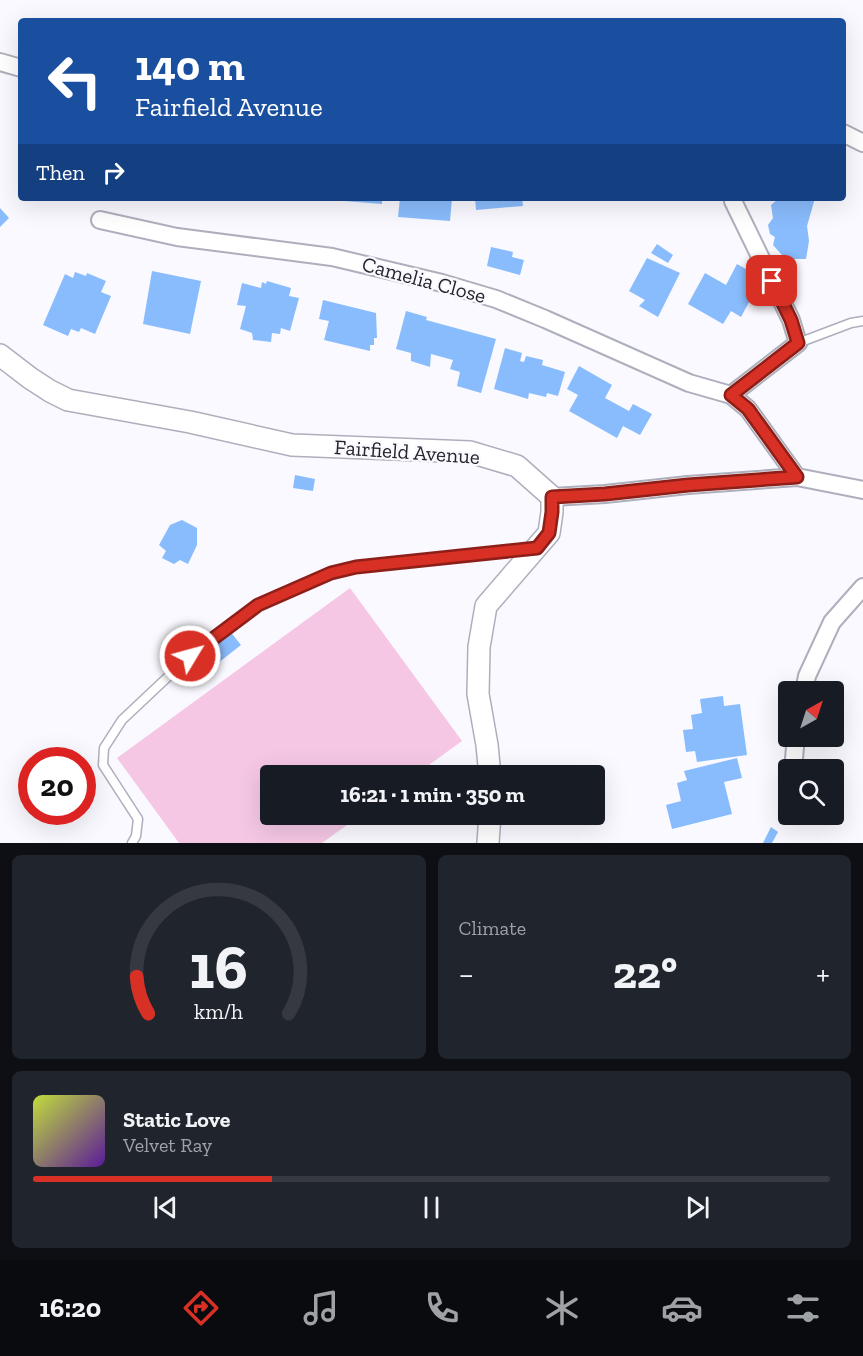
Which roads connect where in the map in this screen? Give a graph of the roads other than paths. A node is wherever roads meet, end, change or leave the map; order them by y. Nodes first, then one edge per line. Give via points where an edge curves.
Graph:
1 (0, 62) edge
2 (18, 67) edge
3 (846, 134) edge
4 (863, 143) edge
5 (733, 201) dead end
6 (100, 220) dead end
7 (863, 321) edge
8 (798, 343) junction
9 (0, 355) edge
10 (731, 395) junction
11 (797, 477) junction
12 (863, 490) edge
13 (552, 497) junction
14 (537, 548) junction
15 (863, 587) edge
16 (806, 681) edge
17 (489, 765) edge
18 (490, 825) edge
19 (132, 843) edge
20 (489, 843) edge

1 - 2 street
3 - 4 street
5 - 8 street via 791,320
6 - 10 street, Camelia Close via 177,237 332,257 442,283 496,299 689,383
7 - 8 lane
8 - 10 street
9 - 13 street, Fairfield Avenue via 68,400 292,445 470,452 517,466
10 - 11 street, Camelia Close via 748,409
11 - 12 street
11 - 13 street
13 - 14 street via 549,533
14 - 17 street via 486,606 479,647 478,694
14 - 19 lane via 356,567 331,573 258,605 190,656 122,720 104,748 103,765 138,819
15 - 16 street via 832,622
18 - 20 street

